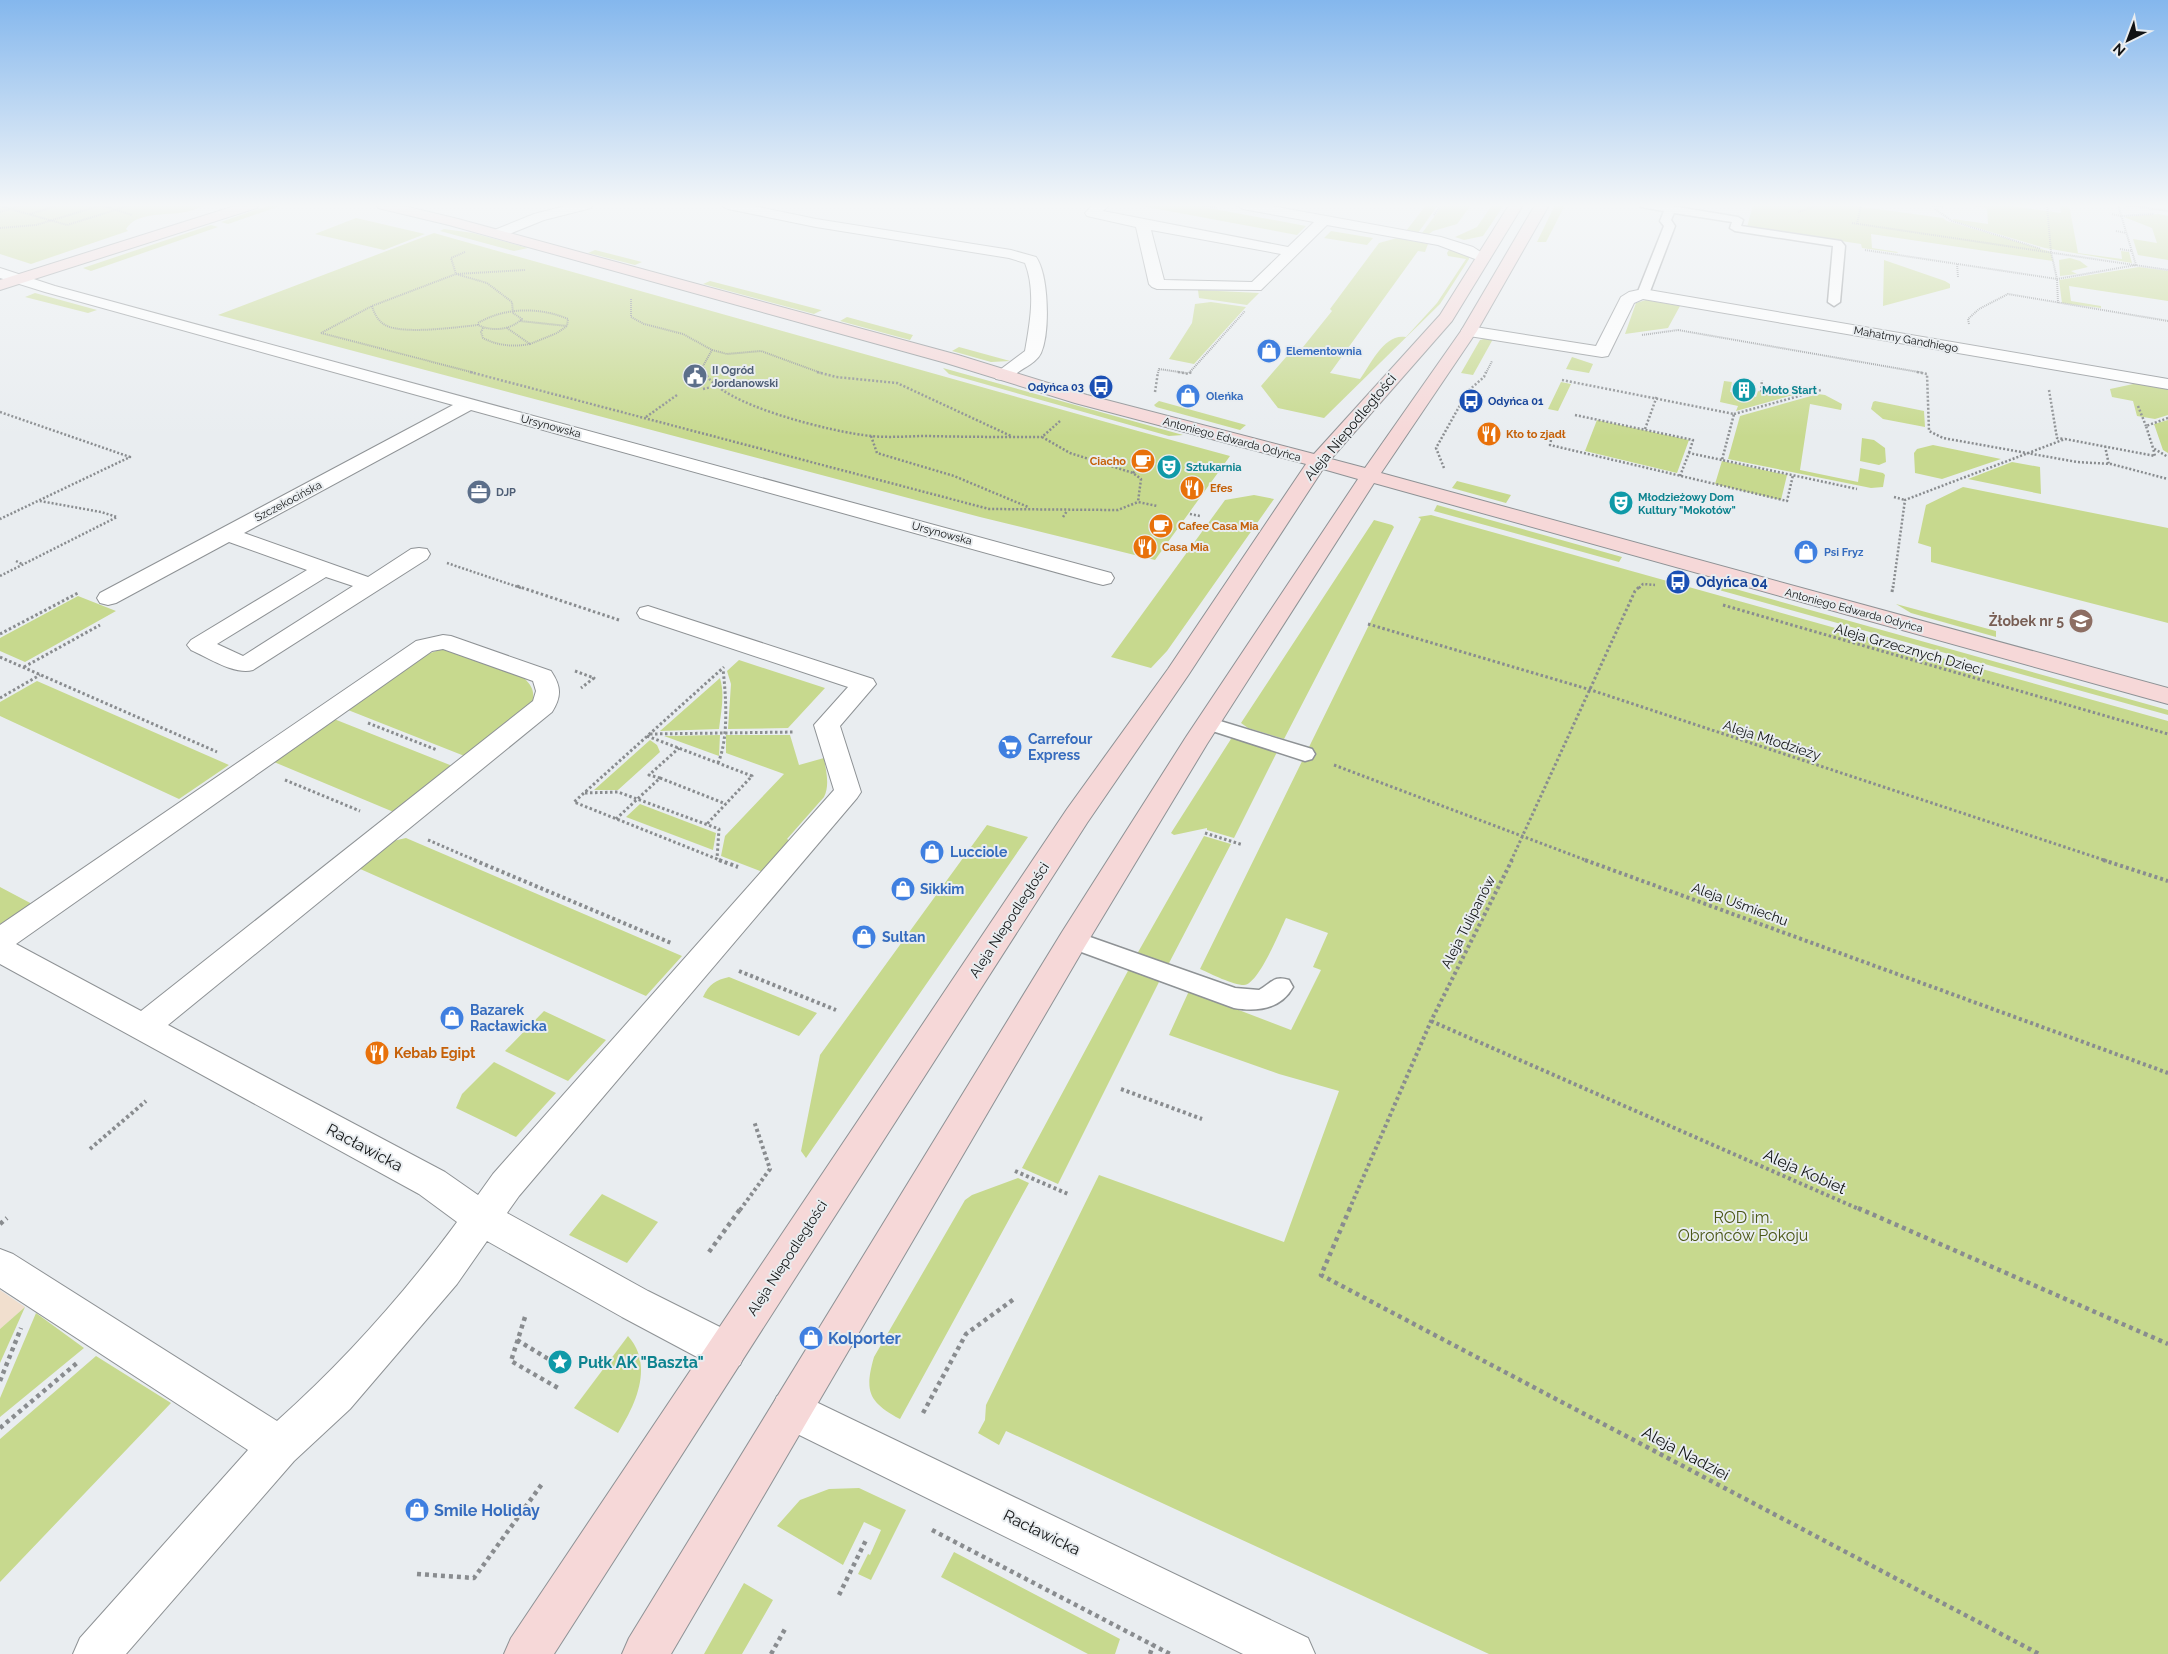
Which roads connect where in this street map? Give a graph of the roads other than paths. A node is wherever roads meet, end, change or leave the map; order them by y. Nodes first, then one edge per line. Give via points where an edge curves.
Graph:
1 (17, 282) edge
2 (22, 282) edge
3 (28, 282) edge
4 (672, 282) edge
5 (1038, 282) edge
6 (1157, 282) edge
7 (1261, 282) edge
8 (1468, 282) edge
9 (1497, 282) edge
10 (1648, 282) edge
11 (1835, 282) edge
12 (0, 285) edge
13 (0, 293) edge
14 (1643, 294) junction
15 (1834, 302) dead end
16 (1469, 331) junction
17 (1002, 375) junction
18 (2168, 384) edge
19 (469, 404) junction
20 (1318, 462) junction
21 (1370, 476) junction
22 (227, 534) junction
23 (419, 554) road end
24 (324, 569) junction
25 (1103, 578) dead end
26 (370, 585) junction
27 (108, 598) dead end
28 (636, 618) road end
29 (2168, 696) edge
30 (1207, 722) junction
31 (1305, 754) road end
32 (0, 940) edge
33 (1073, 940) junction
34 (0, 950) edge
35 (1281, 988) dead end
36 (143, 1027) junction
37 (482, 1219) junction
38 (0, 1267) edge
39 (726, 1351) junction
40 (791, 1410) junction
41 (280, 1446) junction
42 (96, 1654) edge
43 (527, 1654) edge
44 (645, 1654) edge
45 (1292, 1654) edge

1 - 12 main road
2 - 13 main road
3 - 19 street, Ursynowska
4 - 17 main road, Antoniego Edwarda Odyńca
5 - 17 street via 1033,352
6 - 7 street via 1256,287
8 - 20 main road, Aleja Niepodległości via 1446,318
9 - 16 main road
10 - 14 lane
11 - 15 lane
14 - 16 street via 1627,300 1602,352
14 - 18 street, Mahatmy Gandhiego
16 - 21 main road
17 - 20 main road, Antoniego Edwarda Odyńca
19 - 22 street, Szczekocińska
19 - 25 street, Ursynowska
20 - 21 main road, Antoniego Edwarda Odyńca
20 - 39 main road, Aleja Niepodległości via 1177,674 1071,824
21 - 29 main road, Antoniego Edwarda Odyńca
21 - 30 main road
22 - 24 street
22 - 27 street, Szczekocińska
23 - 26 street
24 - 26 street
24 - 26 street via 199,645 246,664
28 - 37 street via 746,646 864,684 827,725 848,792 528,1160
30 - 31 lane
30 - 33 main road
32 - 36 street via 424,646 451,644 542,676 548,686 543,706
33 - 35 lane via 1234,998 1252,1002 1266,999
33 - 40 main road
34 - 36 street, Racławicka
36 - 37 street, Racławicka via 432,1184
37 - 39 street, Racławicka
37 - 41 street via 444,1271 336,1395
38 - 41 street
39 - 43 main road, Aleja Niepodległości
40 - 44 main road
40 - 45 street, Racławicka
41 - 42 street

